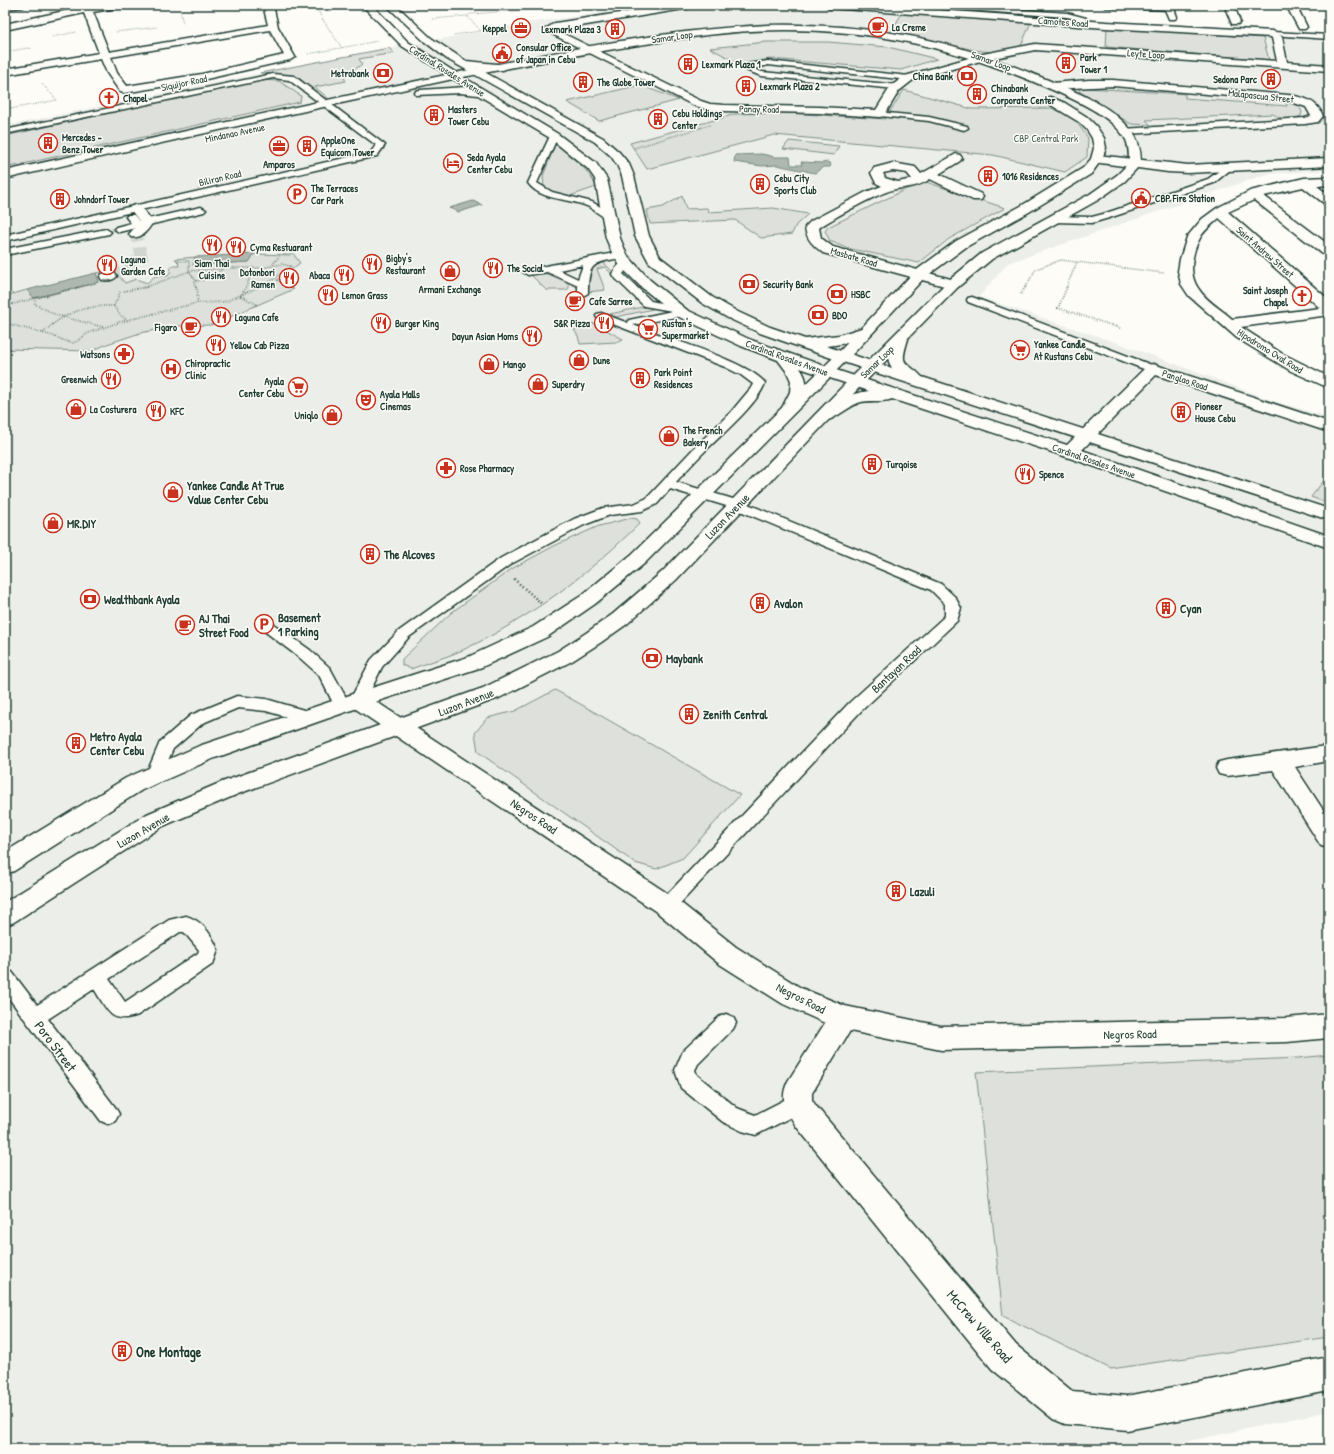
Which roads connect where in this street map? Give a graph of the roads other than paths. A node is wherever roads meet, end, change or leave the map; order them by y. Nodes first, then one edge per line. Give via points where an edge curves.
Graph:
1 (23, 5) edge
2 (116, 5) edge
3 (268, 5) edge
4 (367, 5) edge
5 (391, 5) edge
6 (690, 5) edge
7 (829, 5) edge
8 (914, 5) edge
9 (925, 5) edge
10 (1105, 5) edge
11 (1229, 5) edge
12 (1291, 5) edge
13 (5, 7) edge
14 (1168, 7) edge
15 (87, 9) junction
16 (902, 10) junction
17 (1172, 18) dead end
18 (1235, 22) dead end
19 (1084, 24) junction
20 (5, 27) edge
21 (273, 27) junction
22 (1302, 27) dead end
23 (1273, 34) junction
24 (1329, 37) edge
25 (589, 50) junction
26 (104, 55) junction
27 (601, 56) junction
28 (983, 57) junction
29 (964, 62) junction
30 (461, 63) junction
31 (1283, 65) junction
32 (503, 66) junction
33 (439, 67) junction
34 (1329, 68) edge
35 (983, 70) dead end
36 (5, 72) edge
37 (476, 72) junction
38 (454, 76) junction
39 (487, 78) junction
40 (511, 78) junction
41 (910, 78) junction
42 (466, 83) junction
43 (896, 86) junction
44 (1052, 86) junction
45 (417, 89) junction
46 (482, 92) junction
47 (1043, 97) dead end
48 (1298, 100) junction
49 (1321, 101) dead end
50 (324, 104) junction
51 (335, 111) junction
52 (880, 114) junction
53 (1329, 119) edge
54 (1314, 120) junction
55 (964, 128) dead end
56 (1126, 131) junction
57 (5, 132) edge
58 (554, 136) junction
59 (956, 158) dead end
60 (1097, 159) junction
61 (1329, 162) edge
62 (1135, 164) junction
63 (1227, 168) junction
64 (930, 174) junction
65 (5, 175) edge
66 (917, 181) junction
67 (1329, 181) edge
68 (1304, 182) junction
69 (5, 185) edge
70 (895, 185) junction
71 (604, 189) junction
72 (1254, 194) junction
73 (977, 197) dead end
74 (571, 198) junction
75 (1329, 201) edge
76 (132, 210) junction
77 (201, 210) dead end
78 (1220, 212) junction
79 (608, 215) junction
80 (1054, 218) junction
81 (140, 227) junction
82 (118, 229) dead end
83 (106, 232) dead end
84 (5, 238) edge
85 (5, 252) edge
86 (1329, 252) edge
87 (596, 260) junction
88 (623, 260) junction
89 (547, 268) junction
90 (528, 272) dead end
91 (919, 275) junction
92 (953, 284) junction
93 (972, 300) dead end
94 (1329, 309) edge
95 (679, 311) junction
96 (601, 316) dead end
97 (633, 322) dead end
98 (1230, 324) junction
99 (868, 330) junction
100 (900, 338) junction
101 (799, 342) junction
102 (784, 357) junction
103 (842, 357) junction
104 (872, 367) junction
105 (1153, 369) junction
106 (827, 372) junction
107 (856, 382) junction
108 (920, 382) junction
109 (1329, 383) edge
110 (905, 398) junction
111 (790, 408) junction
112 (821, 418) junction
113 (1329, 427) edge
114 (1087, 435) junction
115 (1070, 452) junction
116 (668, 484) junction
117 (703, 494) junction
118 (738, 505) junction
119 (1329, 516) edge
120 (1329, 542) edge
121 (264, 624) dead end
122 (350, 702) junction
123 (308, 717) junction
124 (400, 727) junction
125 (1326, 754) dead end
126 (1279, 760) junction
127 (1227, 768) dead end
128 (154, 775) junction
129 (1329, 840) edge
130 (5, 864) edge
131 (667, 906) junction
132 (5, 915) edge
133 (96, 977) junction
134 (5, 978) edge
135 (34, 1018) junction
136 (843, 1018) junction
137 (726, 1023) dead end
138 (1329, 1026) edge
139 (798, 1103) junction
140 (108, 1114) dead end
141 (1329, 1374) edge

1 - 13 lane
2 - 15 street
3 - 21 street
4 - 33 street, Cardinal Rosales Avenue via 398,38
5 - 30 street, Cardinal Rosales Avenue via 428,40
6 - 25 street via 555,26 548,30
7 - 16 street, Camotes Road
8 - 16 lane
9 - 19 lane via 1067,15 1084,19
10 - 14 lane
11 - 18 street
12 - 22 street
14 - 17 street
15 - 20 street
15 - 26 street
16 - 19 street, Camotes Road
19 - 23 street, Camotes Road
21 - 26 street
21 - 26 street via 290,57 202,77 124,90
23 - 24 lane, Camotes Road
23 - 31 street
25 - 27 street
25 - 28 street, Samar Loop via 714,31 802,28 886,35
25 - 32 street, Samar Loop
26 - 36 street
27 - 29 street, Samar Loop via 725,38 788,35 878,42
27 - 40 street, Samar Loop
27 - 52 street, Panay Road via 708,107
28 - 29 street, Leyte Loop
28 - 31 street, Leyte Loop via 1020,49 1052,47
28 - 44 street, Samar Loop
29 - 35 street, Samar Loop
29 - 41 street
30 - 32 street
30 - 37 street, Cardinal Rosales Avenue
31 - 34 street, Leyte Loop
32 - 37 street, Samar Loop
33 - 38 street, Cardinal Rosales Avenue
33 - 45 street via 437,72
37 - 38 street, Samar Loop
37 - 39 street, Cardinal Rosales Avenue
38 - 42 street, Cardinal Rosales Avenue
38 - 45 street, Mindanao Avenue
39 - 40 street, Cardinal Rosales Avenue
39 - 40 street, Samar Loop
39 - 42 street, Samar Loop
40 - 101 street, Cardinal Rosales Avenue via 547,110 599,140 623,164 642,236 654,259 707,300 733,315
41 - 43 street
41 - 43 lane via 768,63 752,66 750,70 761,74
42 - 45 street, Mindanao Avenue
42 - 46 street, Cardinal Rosales Avenue
43 - 52 street
44 - 48 street, Malapascua Street via 1113,83
44 - 56 street, Samar Loop via 1102,112
45 - 46 street
45 - 50 street, Mindanao Avenue
45 - 51 street, Mindanao Avenue
46 - 58 street, Cardinal Rosales Avenue
47 - 60 street via 1076,114 1094,131 1100,148
48 - 49 street
48 - 54 street, Malapascua Street via 1313,106 1317,116
50 - 51 lane, Siquijor Road
50 - 57 lane, Siquijor Road via 291,78 273,76
50 - 65 street, Mindanao Avenue
51 - 69 street, Mindanao Avenue
51 - 76 lane, Biliran Road via 381,145 374,154
52 - 55 lane, Panay Road via 929,119
53 - 54 street
54 - 56 street, Malapascua Street
56 - 62 street, Samar Loop via 1135,152
58 - 71 street, Cardinal Rosales Avenue via 592,166
58 - 74 lane via 532,182 543,192
59 - 64 street
60 - 62 street
60 - 91 street via 1088,171 962,244
61 - 63 street
62 - 63 street via 1188,169
62 - 80 street, Samar Loop via 1121,178 1094,197
63 - 80 lane via 1211,181 1106,216 1092,220
64 - 66 street
64 - 73 street
66 - 70 street via 908,185
66 - 70 street via 916,175 906,168 886,167 878,171 880,180
67 - 68 street
68 - 72 street
68 - 75 street
70 - 91 street, Masbate Road via 870,195 816,224 812,227 812,234 817,242 828,250
71 - 74 lane via 588,197
71 - 79 street, Cardinal Rosales Avenue
72 - 78 street
72 - 86 street
74 - 79 lane via 595,206
76 - 81 street
76 - 84 lane, Biliran Road
77 - 81 lane
78 - 94 street, Saint Andrew Street
78 - 98 street, Hipodromo Oval Road via 1194,236 1184,264 1184,276 1203,302
79 - 88 street, Cardinal Rosales Avenue via 613,238
80 - 92 street, Samar Loop via 987,256
81 - 82 lane
83 - 85 lane
87 - 88 lane
87 - 89 lane
87 - 89 lane via 585,269 583,288
88 - 95 street, Cardinal Rosales Avenue via 645,283
89 - 90 lane
91 - 92 street, Masbate Road
91 - 99 street
92 - 100 street, Samar Loop
93 - 105 lane
94 - 98 street
95 - 97 lane
95 - 102 street, Cardinal Rosales Avenue via 746,343
96 - 116 lane via 722,362 752,376 759,383 735,415
98 - 109 street, Hipodromo Oval Road via 1251,341 1307,374
99 - 101 street via 832,342
99 - 103 street
100 - 104 street, Samar Loop
100 - 108 street via 895,355 898,364
101 - 103 street, Cardinal Rosales Avenue
102 - 106 street, Cardinal Rosales Avenue
102 - 111 street via 799,378 799,391
103 - 104 street, Cardinal Rosales Avenue
103 - 106 street
104 - 107 street, Samar Loop
104 - 108 street, Cardinal Rosales Avenue
105 - 113 street, Panglao Road
105 - 114 street, Panglao Road
106 - 107 street, Cardinal Rosales Avenue
106 - 111 street
107 - 110 street, Cardinal Rosales Avenue
107 - 112 street, Luzon Avenue
108 - 114 street, Cardinal Rosales Avenue
110 - 112 street via 860,396 845,402
110 - 115 street, Cardinal Rosales Avenue
111 - 117 street
112 - 118 street, Luzon Avenue
114 - 115 street, Panglao Road
114 - 119 street, Cardinal Rosales Avenue
115 - 120 street, Cardinal Rosales Avenue
116 - 117 lane
116 - 122 lane via 646,505 608,511 579,522 498,567 404,634 376,664
117 - 118 lane
117 - 122 street via 638,559 588,600 540,632 475,662
118 - 124 street, Luzon Avenue via 669,576 620,619 593,638 565,656 491,693
118 - 131 lane, Bantayan Road via 936,587 953,604 954,612 952,618 855,707
121 - 122 lane via 325,672
122 - 123 street
122 - 124 street, Negros Road
123 - 128 street via 207,752
123 - 128 lane via 266,705 237,702 197,719 166,746
124 - 131 street, Negros Road
124 - 132 street, Luzon Avenue via 230,788 156,820
125 - 126 street
126 - 127 street
126 - 129 street
128 - 130 street via 134,784
131 - 136 street, Negros Road via 727,955 792,996
133 - 133 lane via 176,926 189,925 208,945 206,958 132,1009 121,1011
133 - 135 lane
134 - 135 lane, Poro Street
135 - 140 lane, Poro Street
136 - 138 street, Negros Road via 941,1038 1287,1030
136 - 139 street via 798,1090
137 - 139 lane via 690,1058 685,1070 688,1081 730,1115 756,1125
139 - 141 street, McCrew Ville Road via 1004,1357 1065,1407 1127,1413

